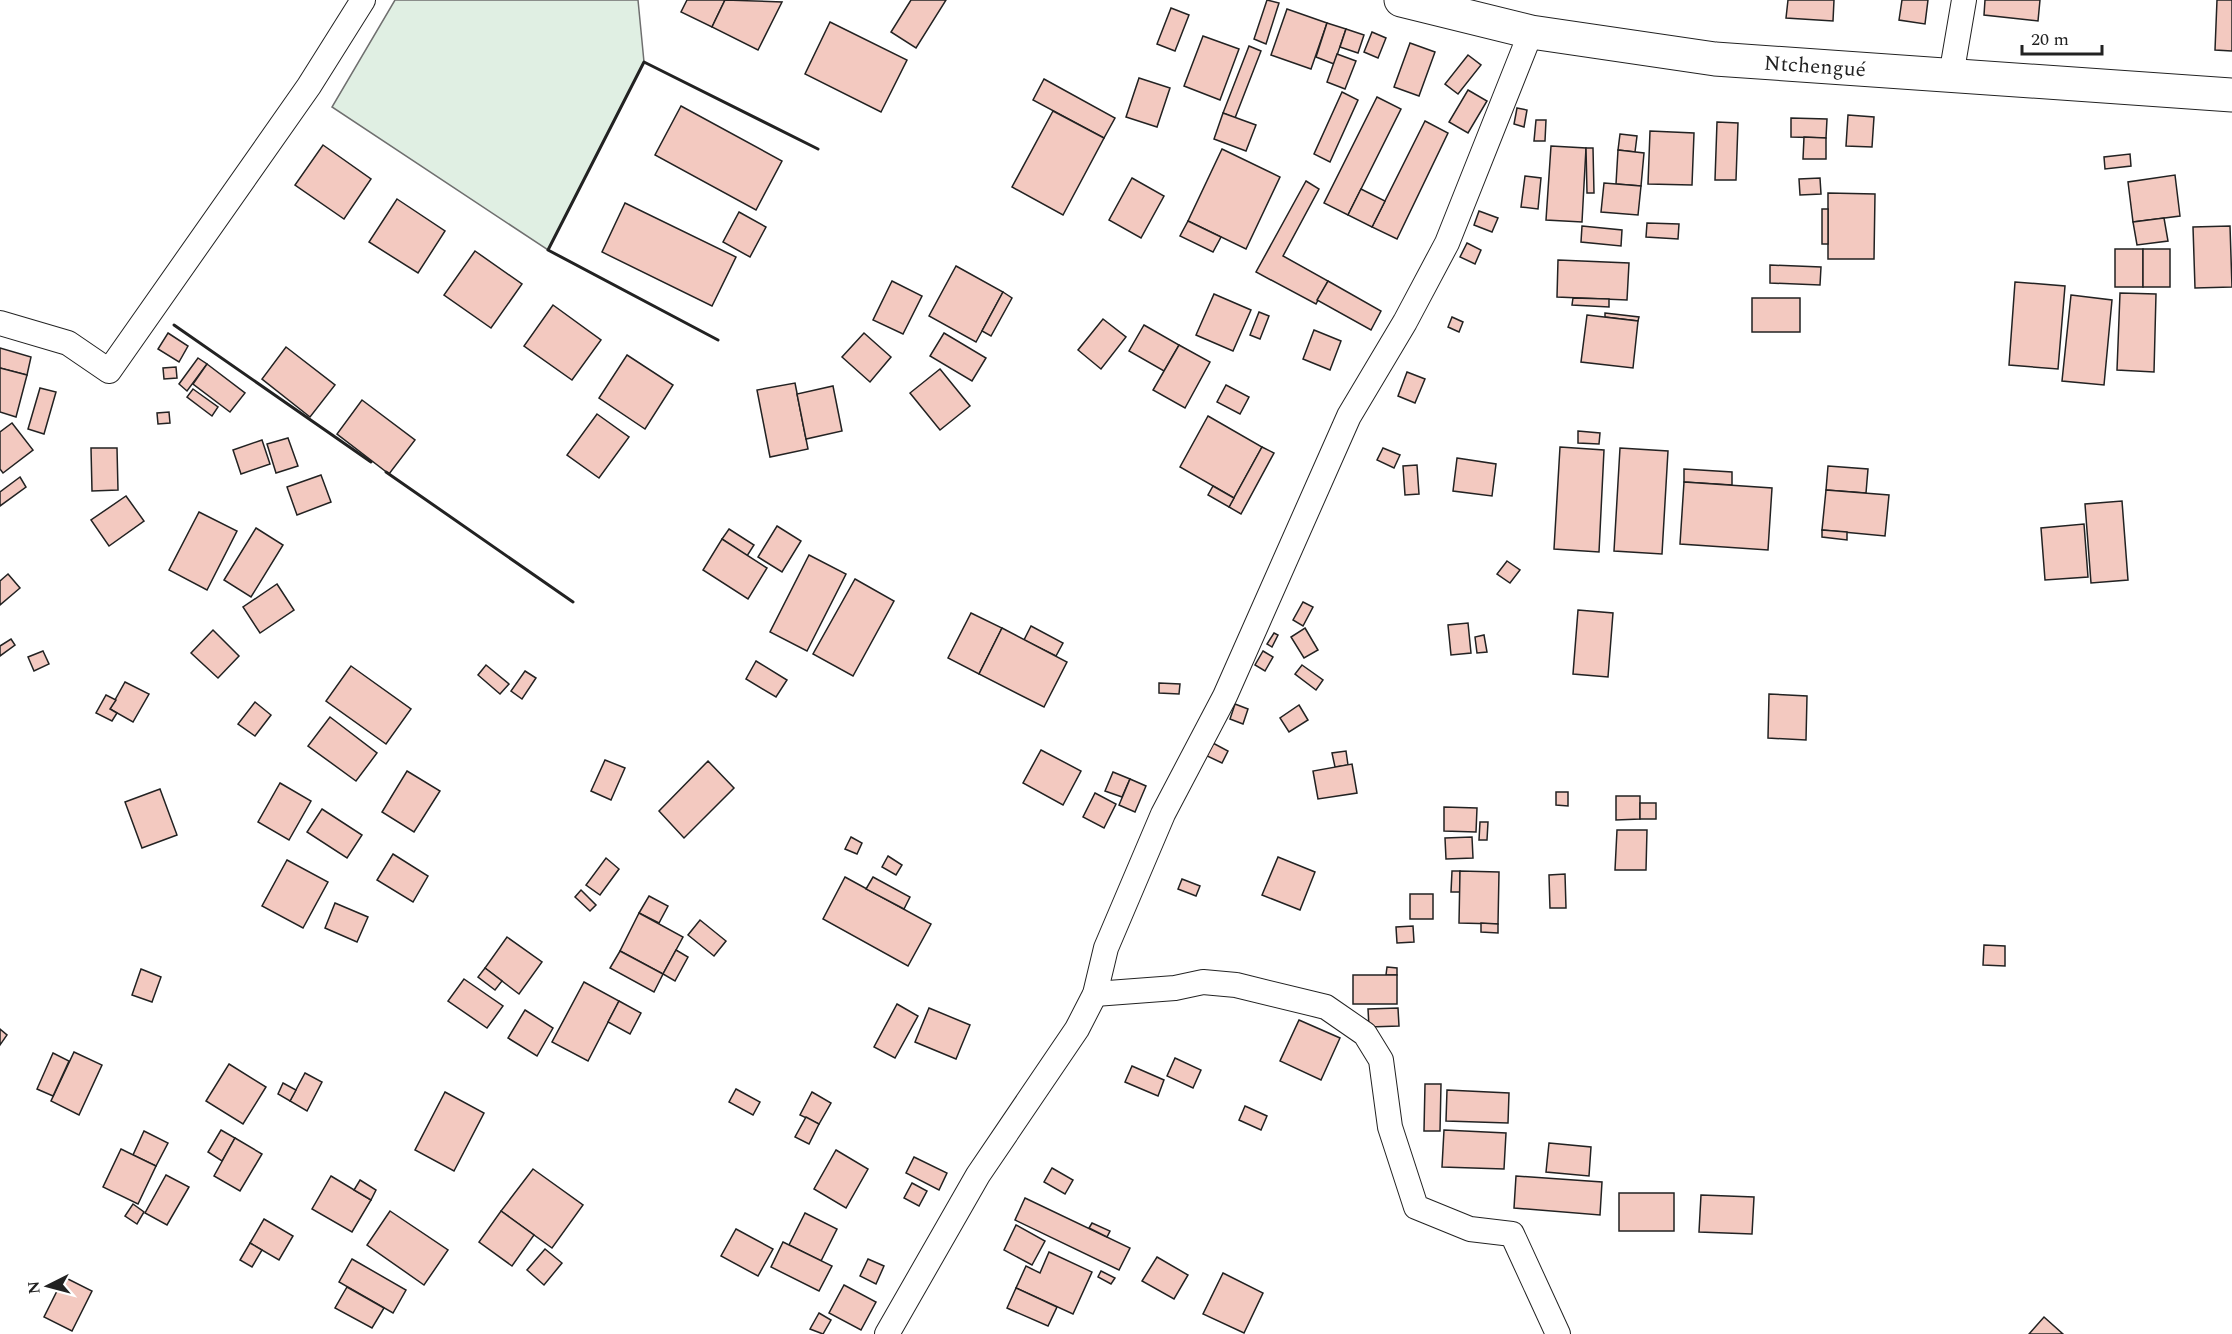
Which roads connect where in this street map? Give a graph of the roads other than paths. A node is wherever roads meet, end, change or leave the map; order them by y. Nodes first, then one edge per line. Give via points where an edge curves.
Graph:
1 (363, 0) edge
2 (1401, 0) edge
3 (1964, 0) edge
4 (1531, 32) junction
5 (1951, 76) junction
6 (2232, 95) edge
7 (0, 323) edge
8 (1095, 994) junction
9 (887, 1334) edge
10 (1558, 1334) edge

1 - 7 street via 309,86 109,371 68,343
2 - 4 main road, Ntchengué
3 - 5 street
4 - 5 main road, Ntchengué via 1715,59
4 - 8 street via 1447,243 1349,416 1225,696 1163,814 1107,948
5 - 6 main road, Ntchengué
8 - 9 street via 1077,1029 978,1175
8 - 10 street via 1203,982 1236,985 1326,1006 1365,1034 1381,1060 1390,1127 1416,1207 1470,1229 1512,1234

